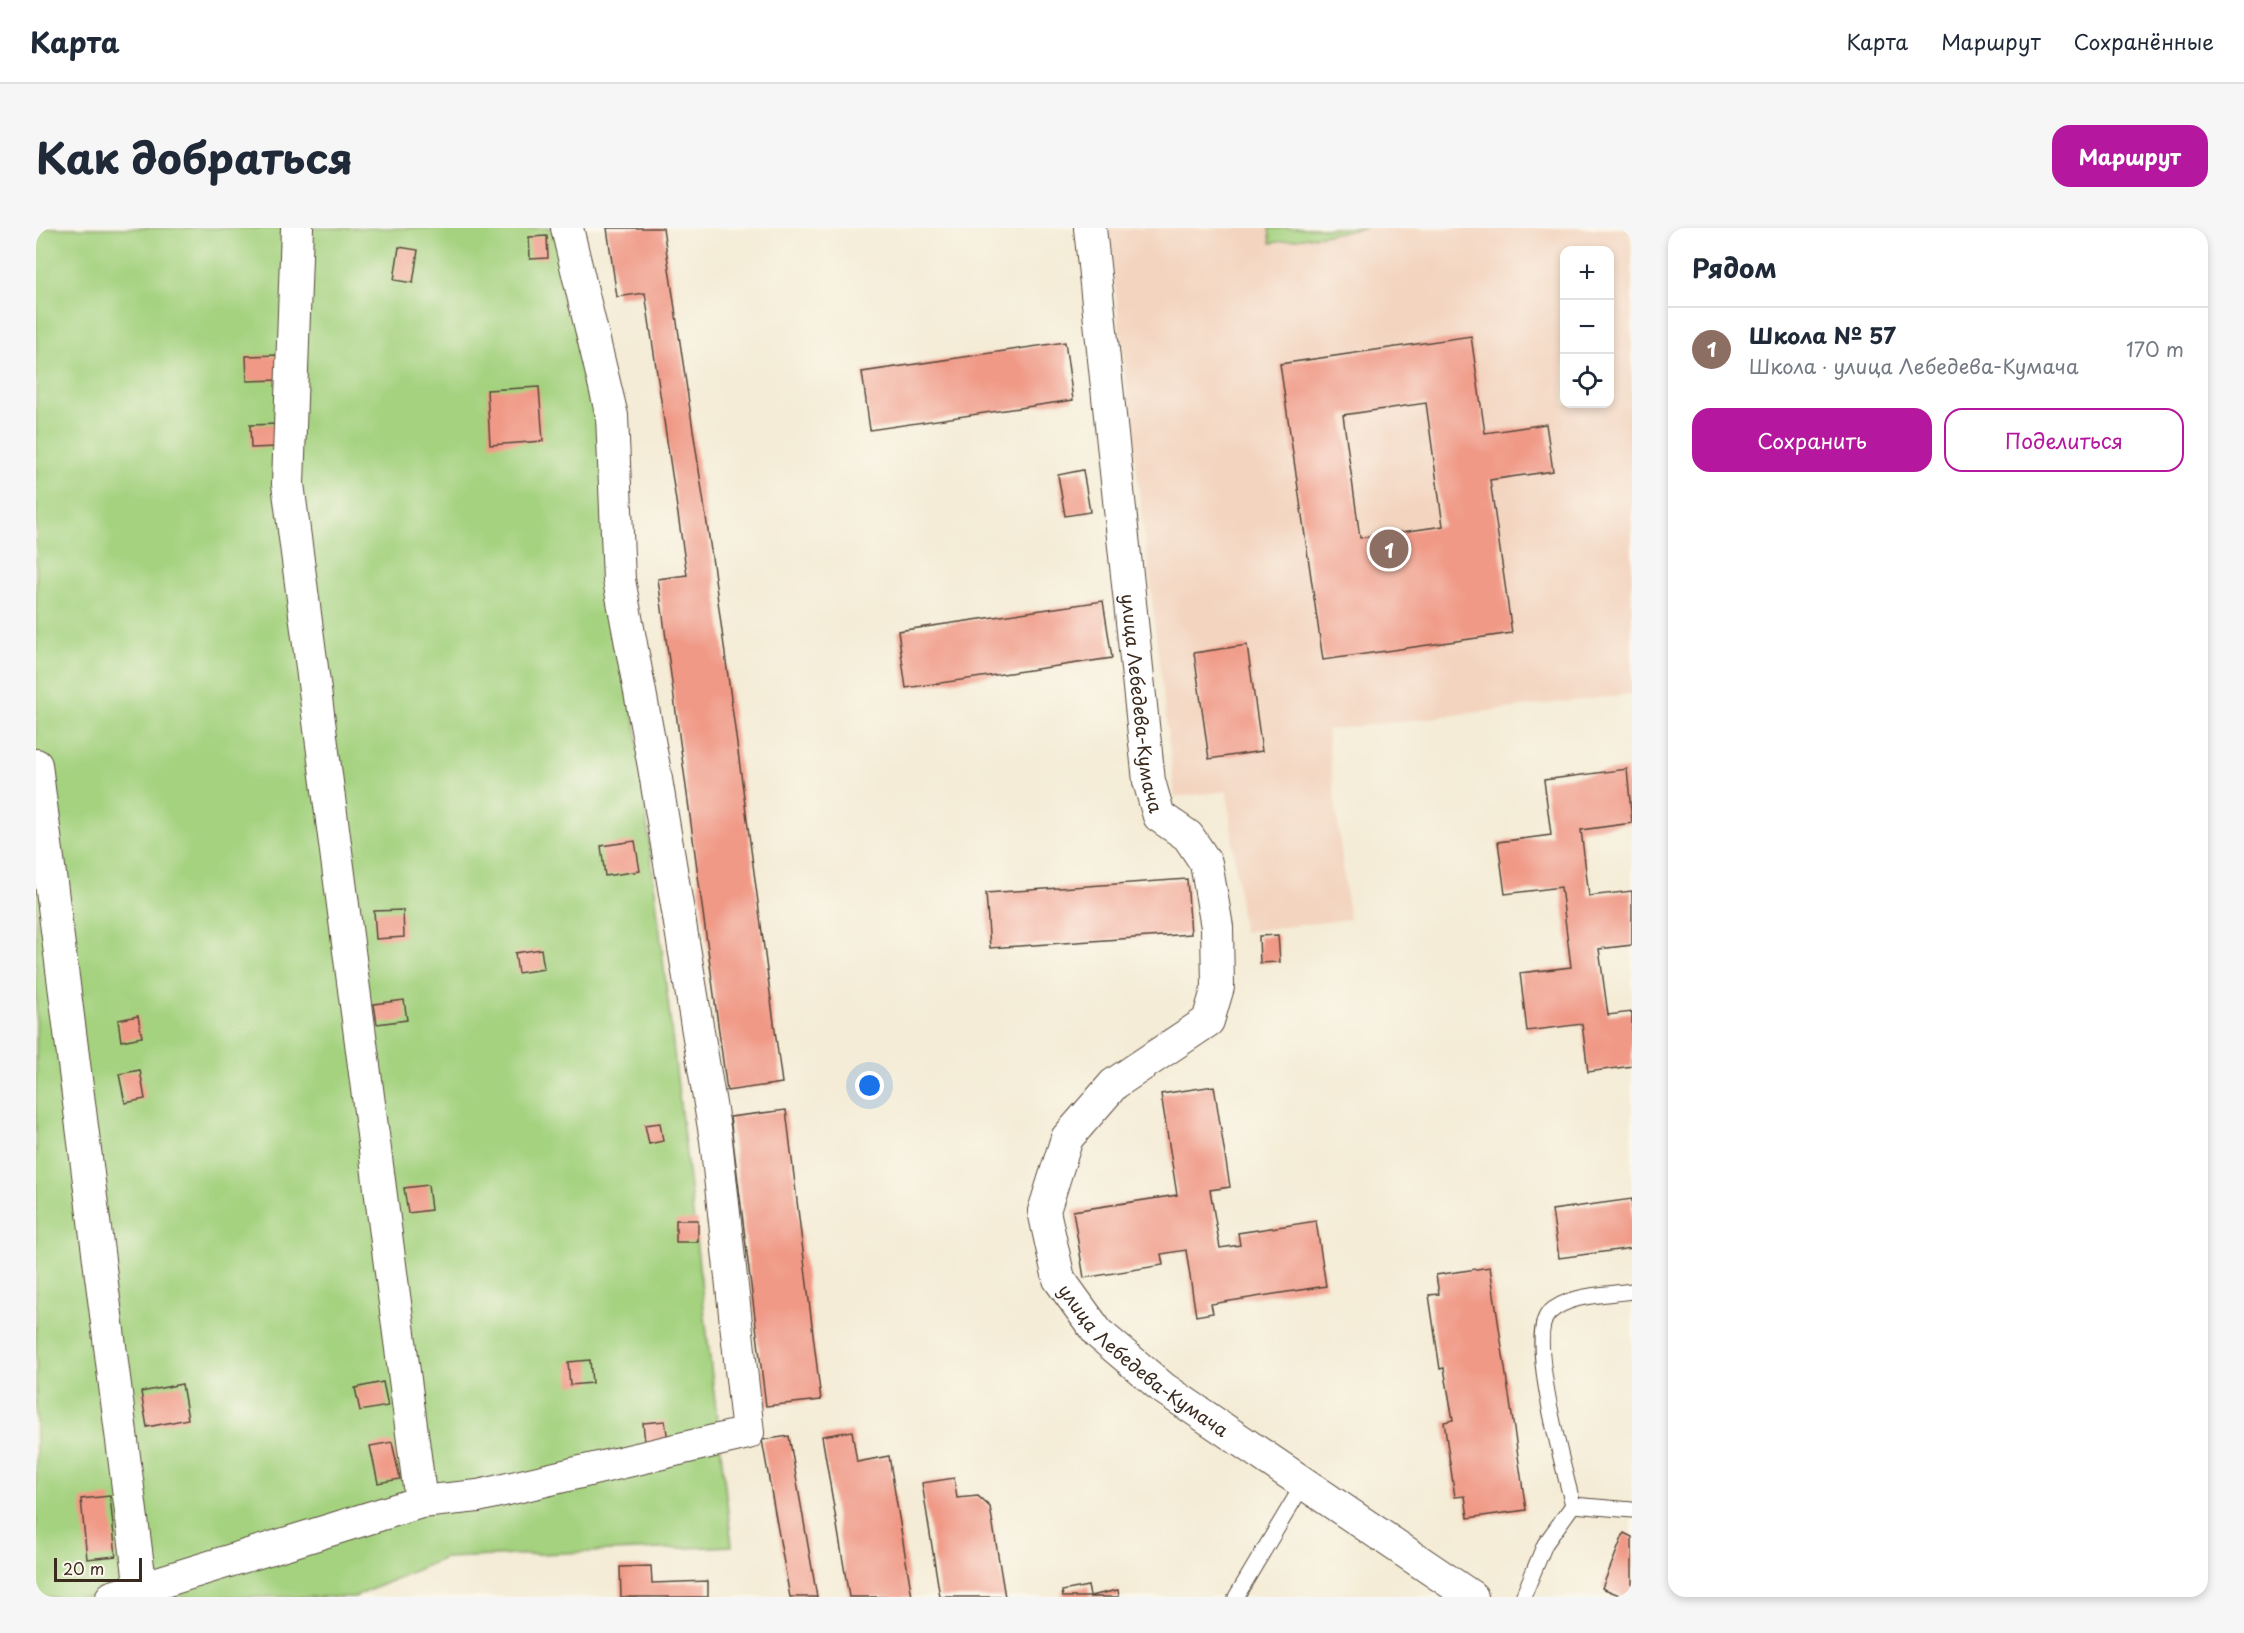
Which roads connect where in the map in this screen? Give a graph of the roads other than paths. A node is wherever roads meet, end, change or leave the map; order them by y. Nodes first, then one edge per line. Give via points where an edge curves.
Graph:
1 (297, 228) edge
2 (567, 228) edge
3 (1090, 228) edge
4 (36, 765) edge
5 (1632, 1291) edge
6 (1304, 1483) junction
7 (421, 1502) junction
8 (1573, 1505) junction
9 (1632, 1510) edge
10 (127, 1593) edge
11 (1236, 1597) edge
12 (1472, 1597) edge
13 (1523, 1597) edge

1 - 7 street via 288,484
2 - 7 street via 612,416 619,580 716,1140 748,1433 478,1496
3 - 6 street, улица Лебедева-Кумача via 1149,781 1159,816 1188,836 1206,863 1217,927 1218,987 1208,1021 1114,1084 1067,1138 1044,1211 1059,1279 1098,1333 1163,1388
4 - 10 street
5 - 8 lane via 1566,1301 1548,1313 1541,1327 1543,1366
6 - 11 lane
6 - 12 street, улица Лебедева-Кумача
7 - 10 street
8 - 9 lane
8 - 13 lane via 1545,1544

